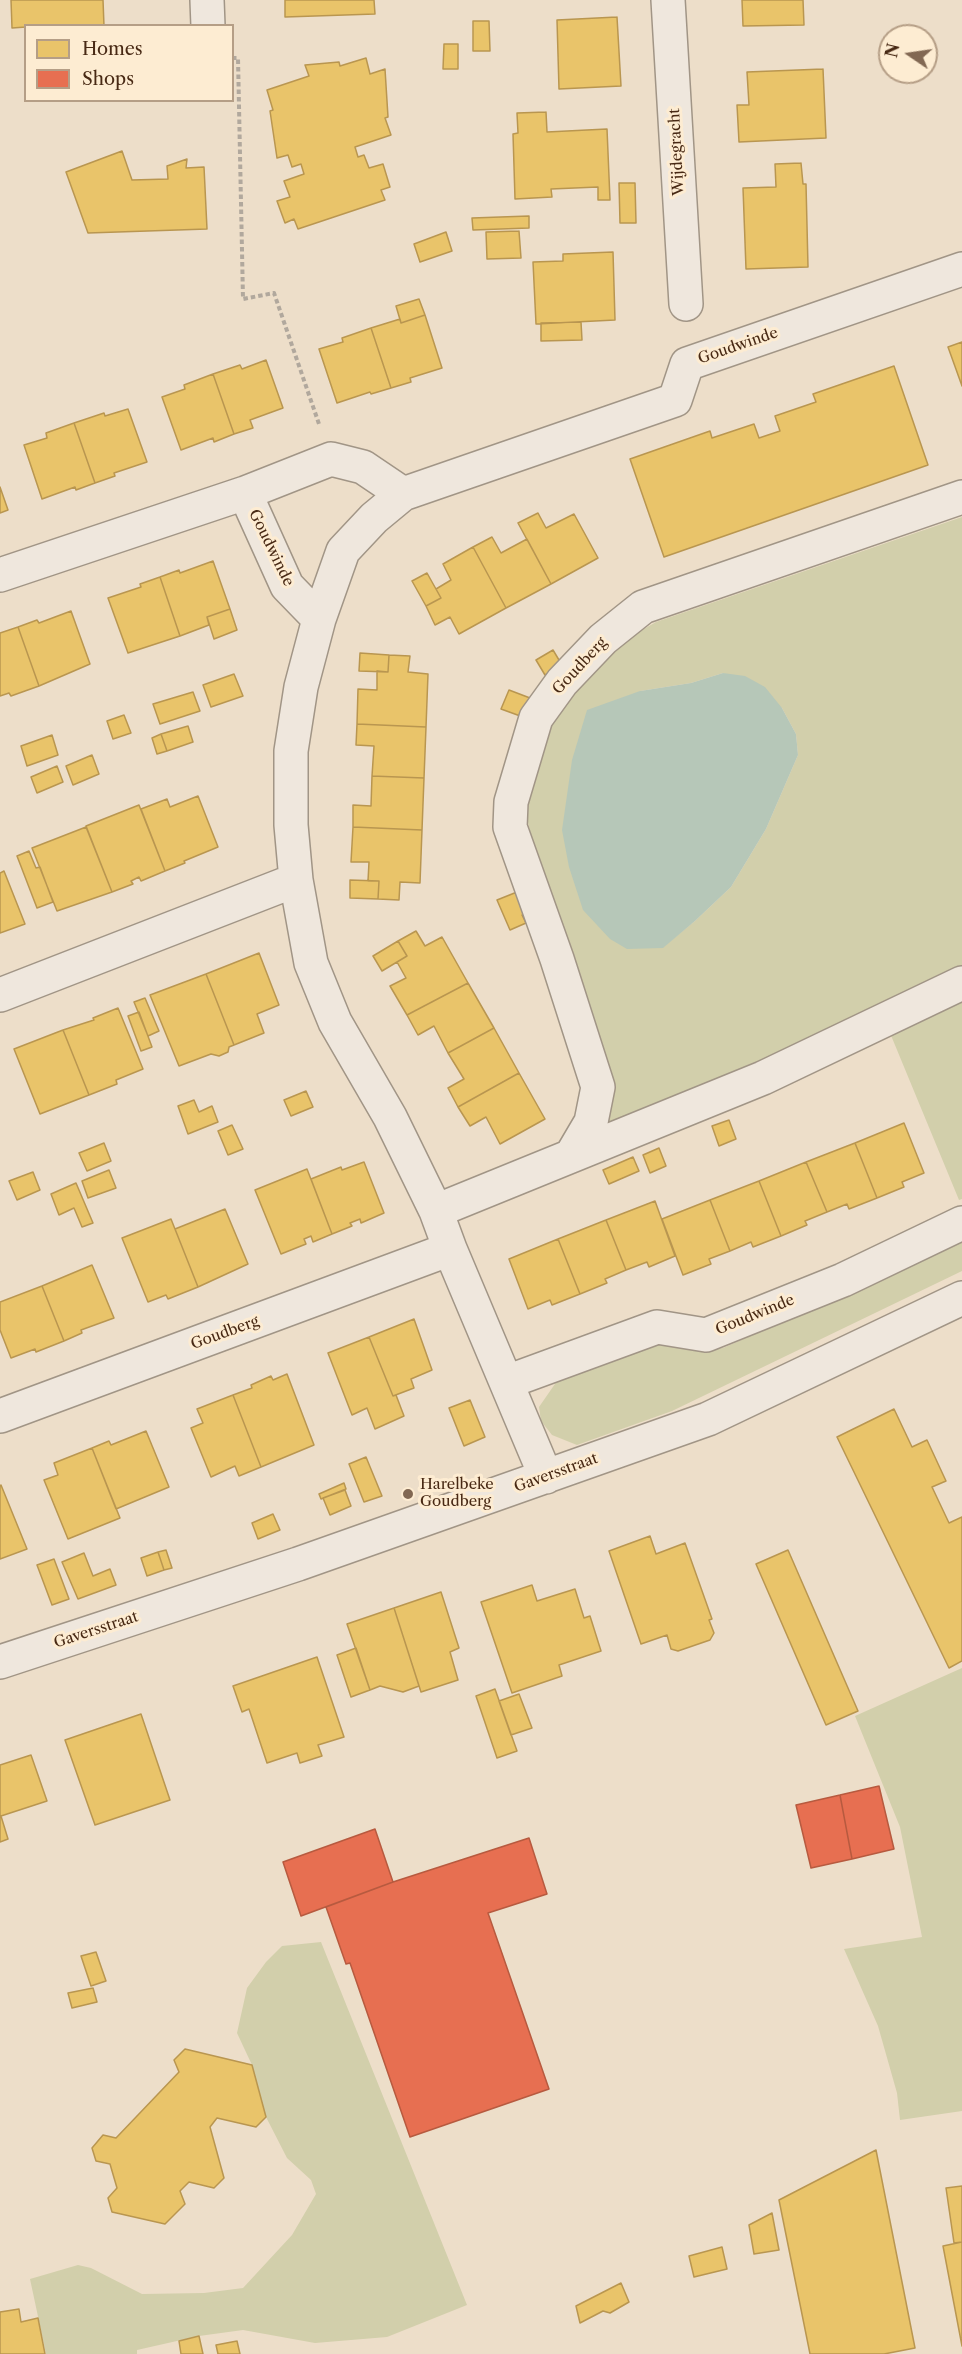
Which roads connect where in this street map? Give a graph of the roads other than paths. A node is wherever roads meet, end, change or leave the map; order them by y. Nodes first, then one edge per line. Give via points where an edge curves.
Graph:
1 (207, 0) edge
2 (668, 0) edge
3 (208, 24) edge
4 (962, 269) edge
5 (686, 304) dead end
6 (245, 493) junction
7 (403, 494) junction
8 (962, 497) edge
9 (0, 574) edge
10 (319, 619) junction
11 (296, 880) junction
12 (962, 983) edge
13 (0, 995) edge
14 (571, 1156) junction
15 (436, 1211) junction
16 (962, 1223) edge
17 (450, 1249) junction
18 (962, 1298) edge
19 (507, 1382) junction
20 (0, 1416) edge
21 (546, 1477) junction
22 (0, 1662) edge

1 - 3 street
2 - 5 street, Wijdegracht
4 - 7 street, Goudwinde via 687,364 675,400
6 - 7 street, Goudwinde via 331,459 363,467
6 - 9 street, Goudwinde
6 - 10 street, Goudwinde via 287,586
7 - 10 street, Goudwinde via 343,551
8 - 14 street, Goudberg via 644,607 603,639 570,673 536,718 511,802 510,827 598,1086 591,1122
10 - 11 street via 301,687 291,751
11 - 13 street
11 - 15 street via 311,963 335,1022 390,1117
12 - 14 street via 763,1078
14 - 15 street
15 - 17 street
16 - 19 street, Goudwinde via 843,1280 706,1335 657,1327
17 - 19 street
17 - 20 street, Goudberg
18 - 21 street, Gaversstraat via 708,1419
19 - 21 street
21 - 22 street, Gaversstraat

